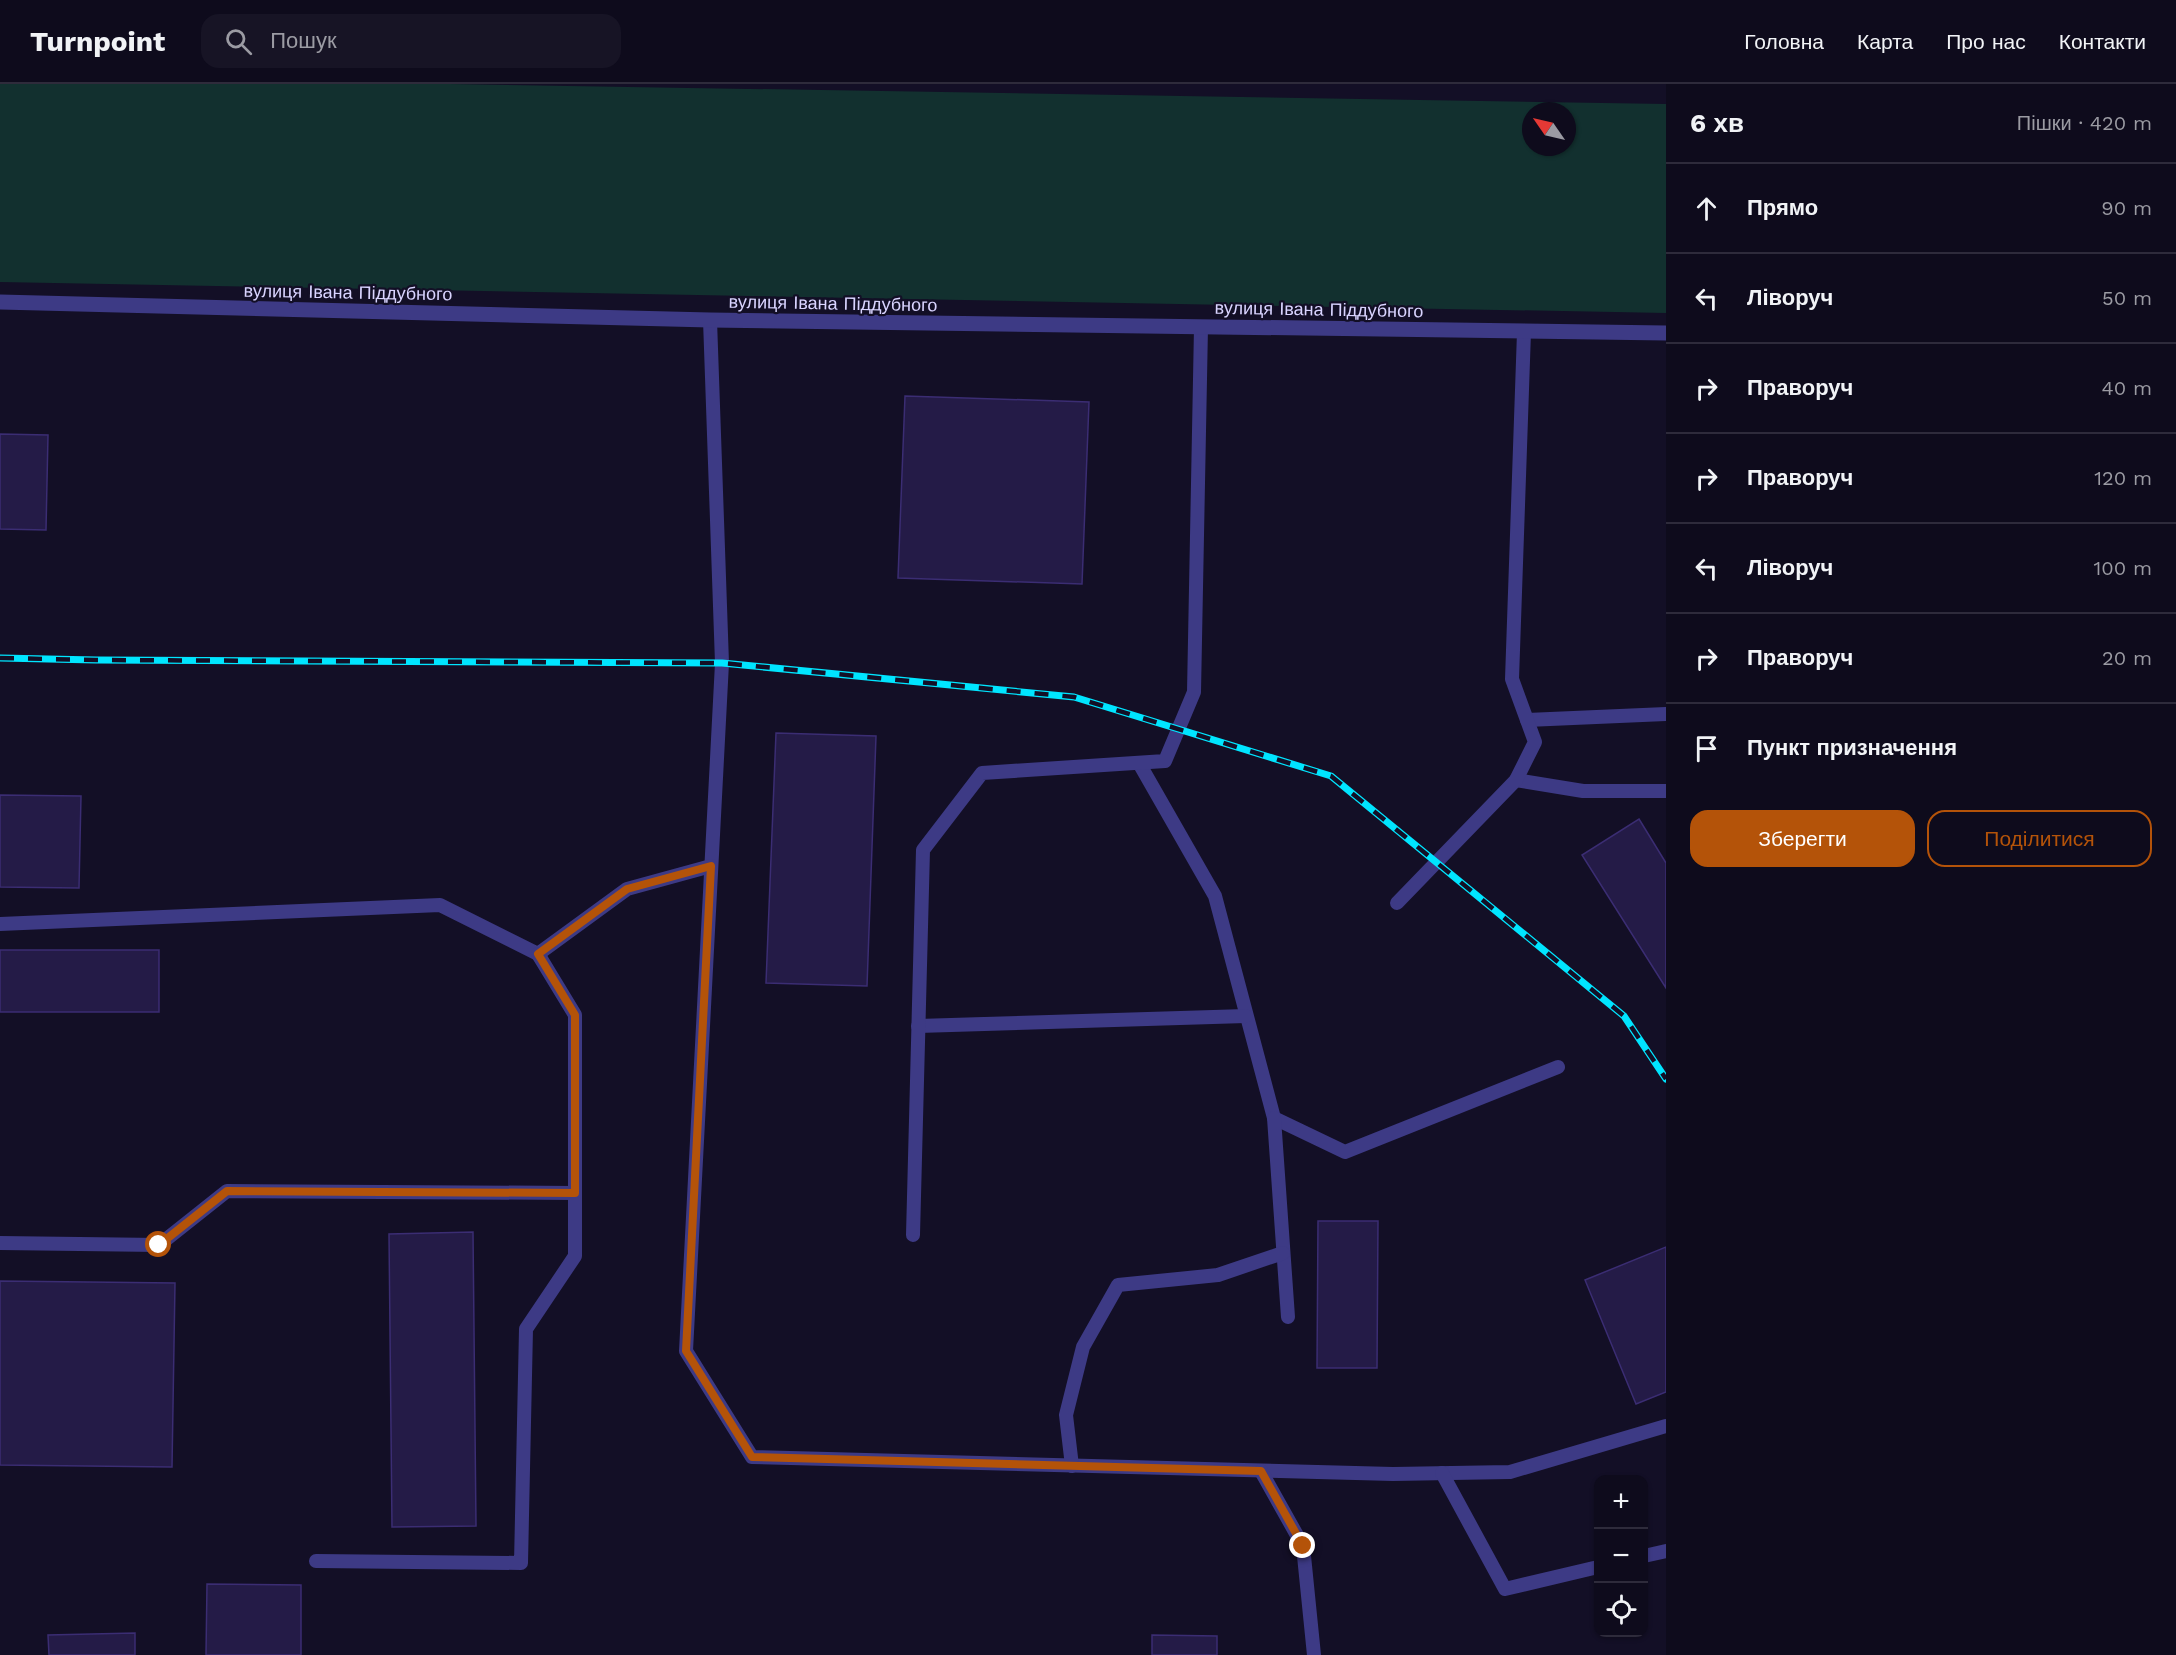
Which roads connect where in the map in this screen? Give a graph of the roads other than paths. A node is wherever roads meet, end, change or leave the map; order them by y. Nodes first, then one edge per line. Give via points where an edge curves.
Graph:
1 (0, 302) edge
2 (710, 320) junction
3 (1201, 327) junction
4 (1524, 332) junction
5 (1666, 333) edge
6 (1666, 714) edge
7 (1527, 720) junction
8 (1139, 763) junction
9 (1516, 780) junction
10 (1666, 791) edge
11 (711, 866) junction
12 (1397, 903) dead end
13 (0, 924) edge
14 (538, 954) junction
15 (1246, 1016) junction
16 (918, 1026) junction
17 (1558, 1067) dead end
18 (1274, 1118) junction
19 (575, 1193) junction
20 (913, 1235) dead end
21 (0, 1243) edge
22 (1283, 1253) junction
23 (1288, 1317) dead end
24 (1666, 1426) edge
25 (1072, 1466) junction
26 (1261, 1471) junction
27 (1442, 1473) junction
28 (1666, 1551) edge
29 (1648, 1555) edge
30 (316, 1561) dead end
31 (1594, 1568) edge
32 (1314, 1655) edge

1 - 2 street, вулиця Івана Піддубного
2 - 3 street, вулиця Івана Піддубного
2 - 11 lane via 722,663
3 - 4 street, вулиця Івана Піддубного
3 - 8 lane via 1194,692 1165,761
4 - 5 street, вулиця Івана Піддубного
4 - 7 lane via 1512,679
6 - 7 lane
7 - 9 lane via 1535,742
8 - 15 lane via 1215,896
8 - 16 lane via 982,772 923,850
9 - 10 lane via 1583,791
9 - 12 lane
11 - 14 lane via 627,889
11 - 25 lane via 686,1351 752,1457
13 - 14 lane via 440,905
14 - 19 lane via 575,1015
15 - 16 lane
15 - 18 lane
16 - 20 lane
17 - 18 lane via 1345,1152
18 - 22 lane
19 - 21 lane via 227,1191 159,1245
19 - 30 lane via 576,1256 526,1329 522,1563
22 - 23 lane
22 - 25 lane via 1218,1275 1118,1285 1083,1347 1066,1415
24 - 27 lane via 1509,1472
25 - 26 lane
26 - 27 lane
26 - 32 lane via 1303,1546
27 - 31 lane via 1505,1589
28 - 29 lane

